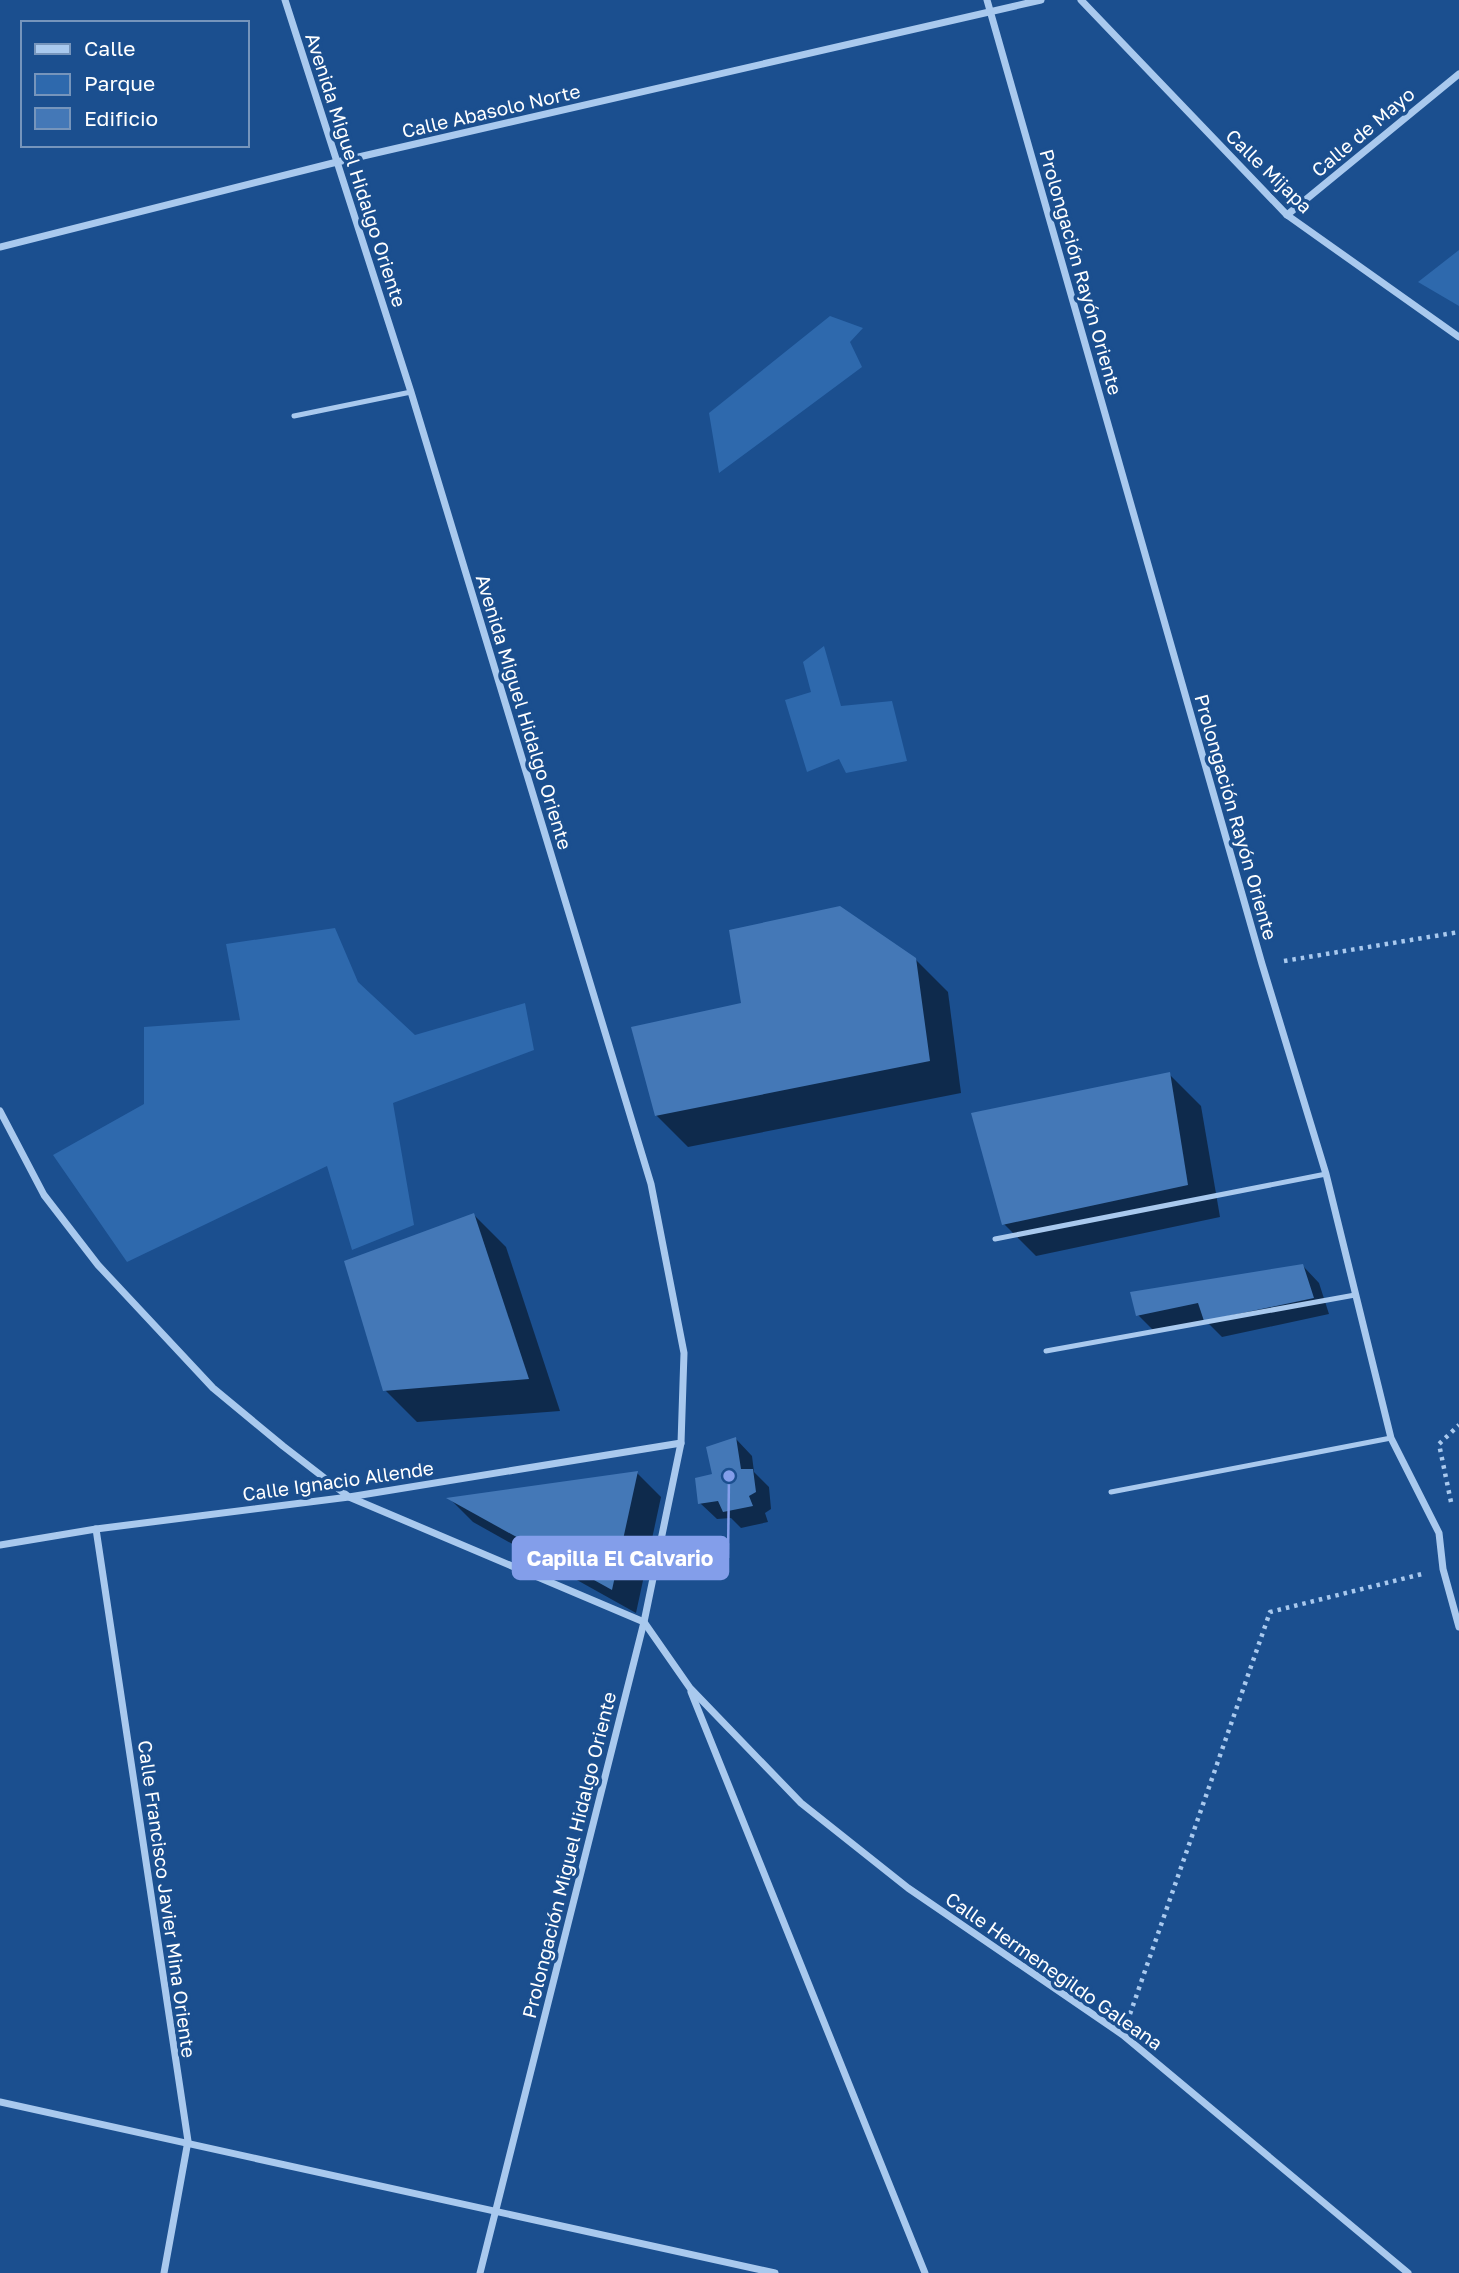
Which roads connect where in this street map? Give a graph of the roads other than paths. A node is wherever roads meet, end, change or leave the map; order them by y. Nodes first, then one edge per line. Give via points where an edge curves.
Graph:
1 (285, 0) edge
2 (987, 0) edge
3 (1041, 0) edge
4 (1081, 0) edge
5 (991, 11) junction
6 (1459, 74) edge
7 (337, 162) junction
8 (1287, 215) junction
9 (0, 247) edge
10 (1459, 337) edge
11 (411, 392) junction
12 (294, 416) dead end
13 (0, 1111) edge
14 (1326, 1174) junction
15 (995, 1239) dead end
16 (1354, 1295) junction
17 (1046, 1351) dead end
18 (1391, 1438) junction
19 (681, 1443) junction
20 (1111, 1492) dead end
21 (349, 1497) junction
22 (96, 1529) junction
23 (0, 1545) edge
24 (644, 1622) junction
25 (1459, 1627) edge
26 (690, 1688) junction
27 (0, 2102) edge
28 (188, 2141) junction
29 (496, 2210) junction
30 (164, 2273) edge
31 (480, 2273) edge
32 (775, 2273) edge
33 (925, 2273) edge
34 (1408, 2273) edge

1 - 7 street, Avenida Miguel Hidalgo Oriente
2 - 5 street, Prolongación Rayón Oriente
3 - 5 street, Calle Abasolo Norte
4 - 8 street, Calle Mijapa
5 - 7 street, Calle Abasolo Norte
5 - 14 street, Prolongación Rayón Oriente
6 - 8 street, Calle de Mayo
7 - 9 street, Calle Abasolo Norte
7 - 11 street, Avenida Miguel Hidalgo Oriente
8 - 10 street, Calle Mijapa
11 - 12 lane
11 - 19 street, Avenida Miguel Hidalgo Oriente via 651,1184 684,1353
13 - 21 street via 44,1195 97,1265 213,1388
14 - 15 lane
14 - 16 street, Prolongación Rayón Oriente
16 - 17 lane
16 - 18 street, Prolongación Rayón Oriente
18 - 20 lane
18 - 25 street, Prolongación Rayón Oriente via 1439,1533 1443,1569
19 - 21 street, Calle Ignacio Allende
19 - 24 street, Prolongación Miguel Hidalgo Oriente
21 - 22 street, Calle Ignacio Allende
21 - 24 street
22 - 23 street, Calle Ignacio Allende
22 - 28 street, Calle Francisco Javier Mina Oriente
24 - 26 street, Calle Hermenegildo Galeana
24 - 29 street, Prolongación Miguel Hidalgo Oriente
26 - 33 street, Calle Hermenegildo Galeana
26 - 34 street, Calle Hermenegildo Galeana via 801,1803 908,1888 1123,2035
27 - 28 street
28 - 29 street
28 - 30 street, Calle Francisco Javier Mina Oriente
29 - 31 street, Prolongación Miguel Hidalgo Oriente
29 - 32 street

